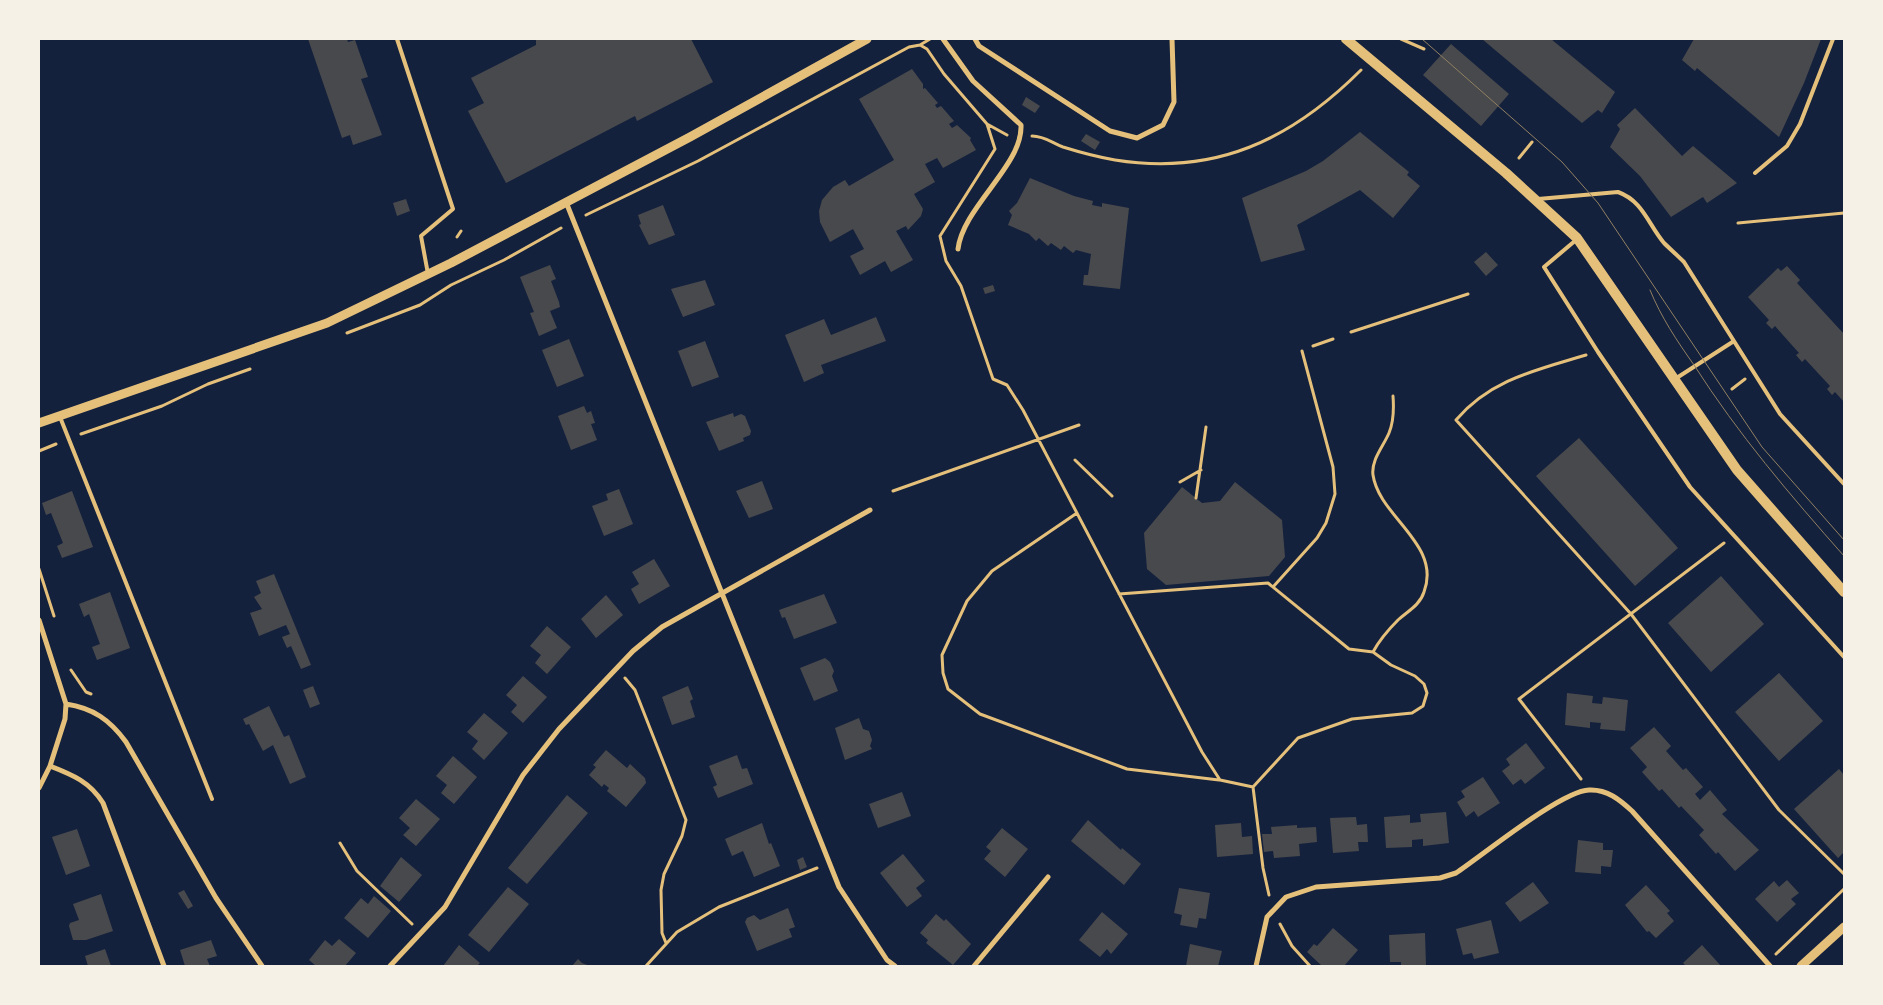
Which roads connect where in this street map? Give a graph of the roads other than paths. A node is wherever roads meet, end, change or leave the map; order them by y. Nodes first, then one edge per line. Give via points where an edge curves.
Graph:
1 (397, 39) edge
2 (866, 39) edge
3 (943, 39) edge
4 (975, 39) edge
5 (1172, 39) edge
6 (1346, 39) edge
7 (1833, 39) edge
8 (1755, 174) dead end
9 (1535, 199) junction
10 (566, 202) junction
11 (1577, 238) junction
12 (958, 249) dead end
13 (428, 274) junction
14 (1734, 341) junction
15 (1674, 380) junction
16 (60, 416) junction
17 (39, 423) edge
18 (1844, 484) edge
19 (870, 510) dead end
20 (1844, 592) edge
21 (724, 593) junction
22 (39, 620) edge
23 (1844, 657) edge
24 (66, 704) junction
25 (50, 766) junction
26 (39, 788) edge
27 (212, 799) dead end
28 (1048, 877) dead end
29 (1844, 927) edge
30 (1769, 964) edge
31 (164, 966) edge
32 (262, 966) edge
33 (390, 966) edge
34 (895, 966) edge
35 (974, 966) edge
36 (1256, 966) edge
37 (1801, 966) edge

1 - 13 lane via 453,209 421,236
2 - 10 street
3 - 12 street via 973,81 1021,125 1019,143 967,223
4 - 5 street via 979,46 1008,66 1110,131 1137,138 1163,125 1174,102
6 - 9 main road
7 - 8 lane via 1800,124 1787,146
9 - 11 main road
9 - 14 lane via 1618,192 1629,196 1664,242 1684,262
10 - 13 street
10 - 21 street
11 - 15 main road
11 - 23 lane via 1544,267 1598,352 1690,487
13 - 16 street via 326,323
14 - 15 lane
14 - 18 lane via 1780,414
15 - 20 main road via 1737,470
16 - 17 street
16 - 27 lane
19 - 21 street
21 - 33 street via 662,628 632,650 559,730 522,774 445,907
21 - 34 street via 839,887 887,960
22 - 24 street
24 - 25 street via 65,719
24 - 32 street via 84,706 114,725 216,898
25 - 26 street
25 - 31 street via 83,780 97,792
28 - 35 street
29 - 37 street
30 - 36 street via 1632,811 1613,795 1588,790 1560,800 1456,873 1440,878 1316,887 1286,897 1267,917

